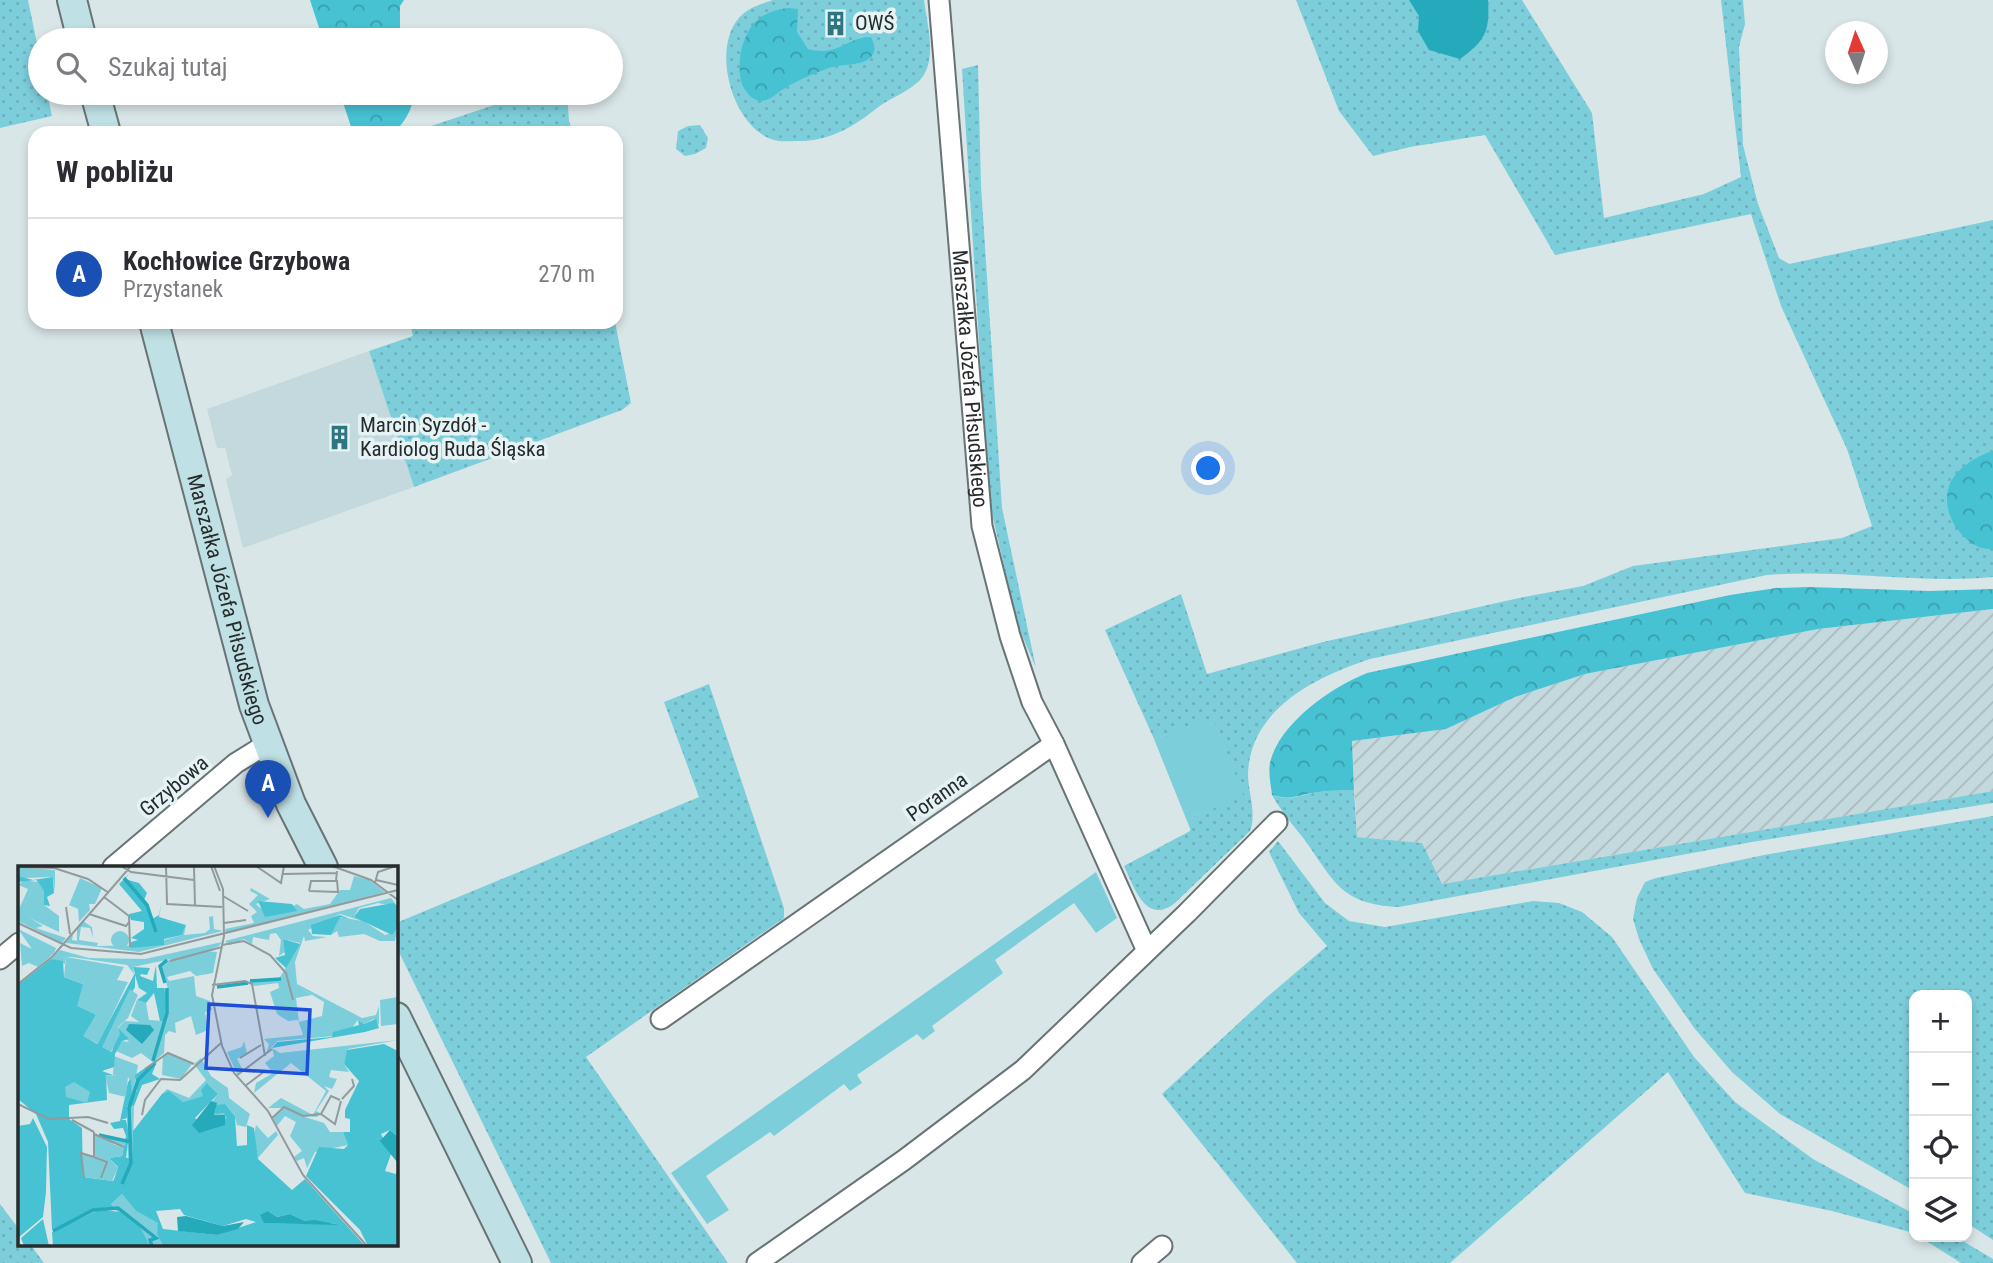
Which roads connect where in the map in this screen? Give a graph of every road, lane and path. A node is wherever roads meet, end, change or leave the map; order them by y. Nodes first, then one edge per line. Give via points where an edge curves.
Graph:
1 (72, 0) edge
2 (939, 0) edge
3 (79, 28) edge
4 (98, 105) edge
5 (104, 126) edge
6 (155, 329) edge
7 (267, 744) junction
8 (1054, 744) junction
9 (1277, 822) dead end
10 (114, 866) edge
11 (322, 866) edge
12 (18, 944) edge
13 (1147, 951) junction
14 (0, 958) edge
15 (397, 1019) edge
16 (661, 1019) dead end
17 (1162, 1246) dead end
18 (517, 1263) edge
19 (757, 1263) edge
20 (1142, 1263) edge

1 - 3 street
2 - 8 street, Marszałka Józefa Piłsudskiego via 982,526 1010,636 1032,702
4 - 5 street
6 - 7 street, Marszałka Józefa Piłsudskiego
7 - 10 street, Grzybowa via 236,763
7 - 11 street, Marszałka Józefa Piłsudskiego
8 - 13 street
8 - 16 street, Poranna
9 - 13 street
12 - 14 street
13 - 19 street via 1023,1070
15 - 18 street
17 - 20 street

